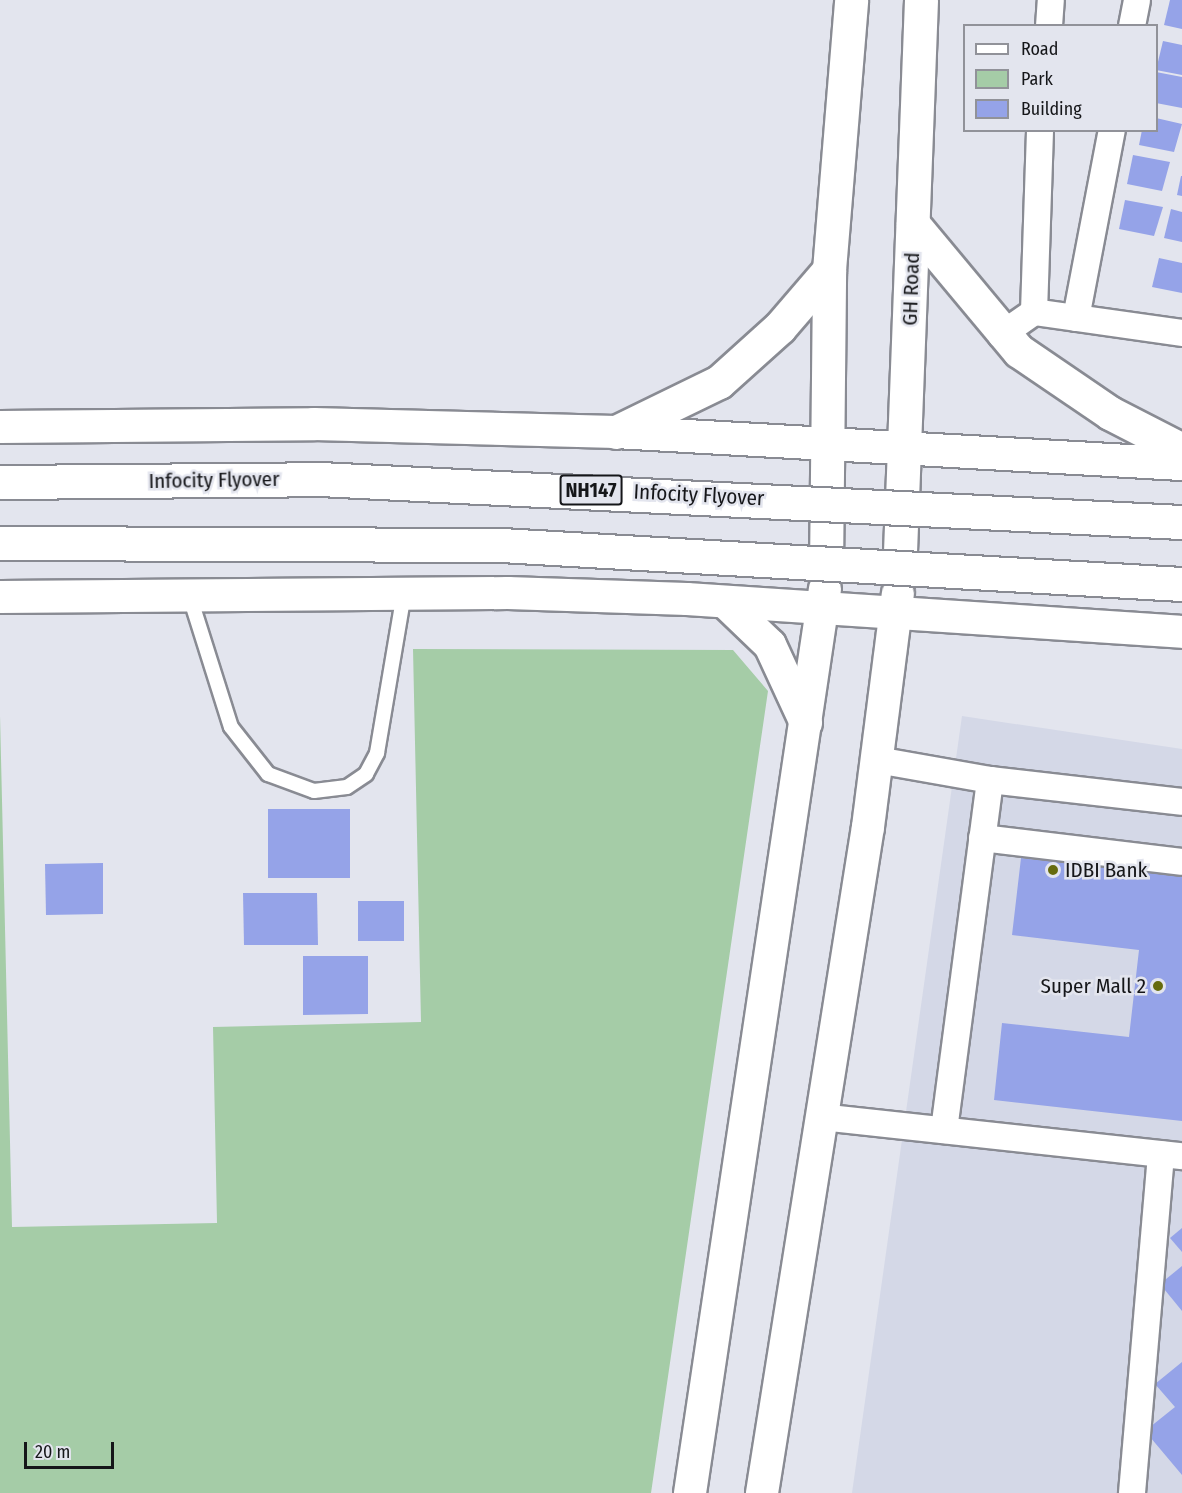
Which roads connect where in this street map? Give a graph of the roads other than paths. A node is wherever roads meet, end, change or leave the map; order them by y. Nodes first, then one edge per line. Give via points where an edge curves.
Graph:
1 (851, 0) edge
2 (921, 0) edge
3 (1051, 0) edge
4 (1137, 0) edge
5 (1049, 24) edge
6 (1132, 24) edge
7 (1040, 132) edge
8 (1112, 132) edge
9 (913, 224) junction
10 (829, 270) junction
11 (1034, 312) junction
12 (1076, 318) junction
13 (1182, 333) edge
14 (1001, 335) junction
15 (0, 427) edge
16 (616, 432) junction
17 (828, 443) junction
18 (903, 450) junction
19 (1182, 450) edge
20 (1182, 464) edge
21 (0, 482) edge
22 (1182, 522) edge
23 (0, 543) edge
24 (826, 569) joint
25 (899, 578) joint
26 (1182, 584) edge
27 (404, 592) junction
28 (189, 593) junction
29 (0, 597) edge
30 (725, 602) junction
31 (824, 609) junction
32 (896, 614) junction
33 (1182, 632) edge
34 (807, 724) junction
35 (877, 760) junction
36 (990, 780) junction
37 (1182, 802) edge
38 (982, 838) junction
39 (1182, 862) edge
40 (821, 1117) junction
41 (944, 1130) junction
42 (1172, 1155) edge
43 (690, 1493) edge
44 (762, 1493) edge
45 (1131, 1493) edge

1 - 10 main road
2 - 9 main road, GH Road
3 - 5 street
4 - 6 street
7 - 11 street
8 - 12 street
9 - 14 main road
9 - 18 main road, GH Road
10 - 16 main road via 780,327 719,382
10 - 17 main road
11 - 12 street
11 - 14 street
12 - 13 street
14 - 19 main road via 1110,413
15 - 16 street via 315,424
16 - 17 street
17 - 18 street
17 - 24 main road
18 - 20 street
18 - 25 main road, GH Road
21 - 22 main road, Infocity Flyover / NH147, bridge via 320,478
23 - 26 main road, bridge via 501,545
24 - 31 street
25 - 32 street
27 - 28 street
27 - 28 lane via 377,753 366,774 347,787 314,791 268,774 231,727
27 - 30 street
28 - 29 street
30 - 31 street
30 - 34 street via 770,645
31 - 32 street
31 - 34 street
32 - 33 street
32 - 35 street
34 - 43 street
35 - 36 street
35 - 40 street
36 - 37 street
36 - 38 street
38 - 39 street
38 - 41 street
40 - 41 street
40 - 44 street
41 - 42 street
42 - 45 street

